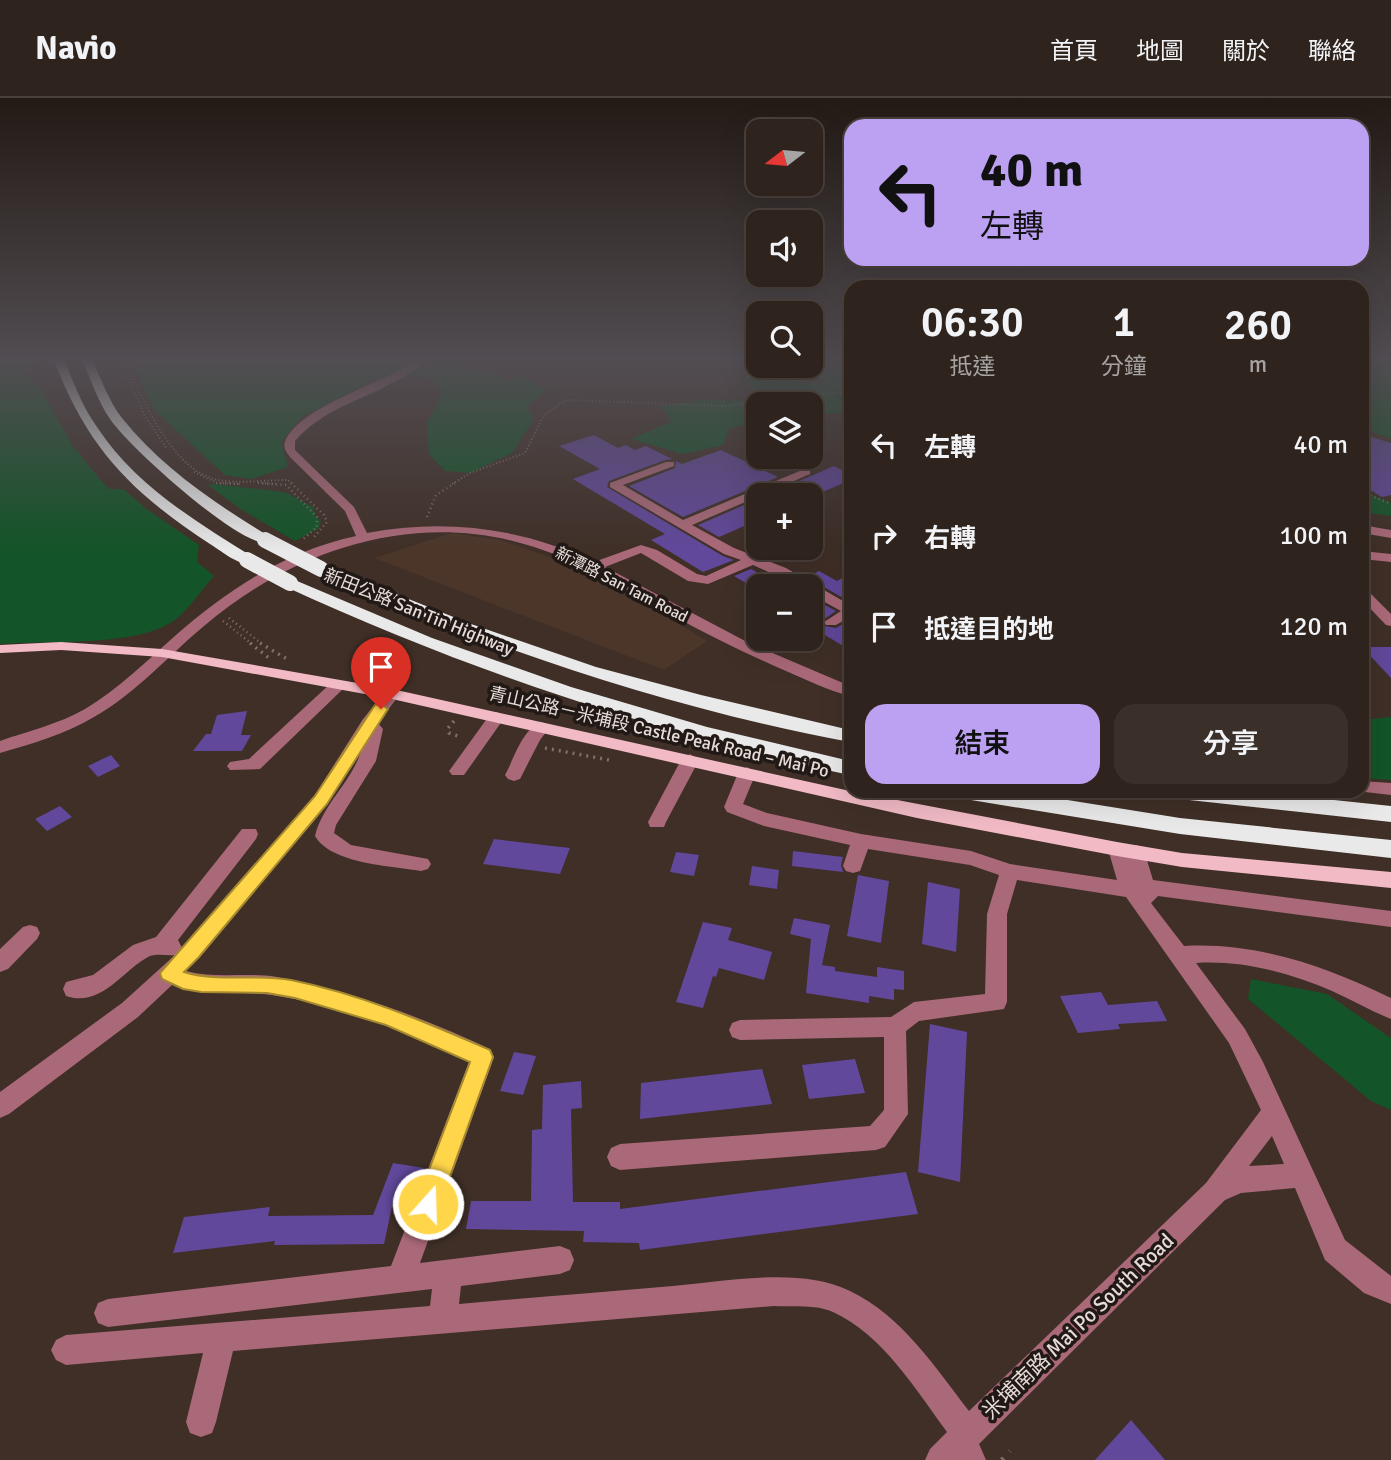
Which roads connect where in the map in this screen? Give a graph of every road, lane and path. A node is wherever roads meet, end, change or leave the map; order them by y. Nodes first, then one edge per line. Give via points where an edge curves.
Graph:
1 (86, 424) edge
2 (120, 424) edge
3 (150, 424) edge
4 (156, 424) edge
5 (311, 424) edge
6 (540, 424) edge
7 (670, 464) dead end
8 (806, 472) dead end
9 (1369, 495) edge
10 (1391, 504) edge
11 (428, 517) dead end
12 (683, 524) junction
13 (1369, 530) edge
14 (1391, 534) edge
15 (363, 538) junction
16 (1369, 556) edge
17 (746, 557) edge
18 (753, 560) joint
19 (1388, 560) edge
20 (593, 567) junction
21 (782, 574) edge
22 (823, 595) edge
23 (1369, 600) edge
24 (844, 607) edge
25 (844, 614) edge
26 (831, 622) dead end
27 (1391, 622) edge
28 (0, 649) edge
29 (162, 653) junction
30 (276, 661) dead end
31 (296, 663) dead end
32 (337, 686) junction
33 (844, 688) edge
34 (392, 694) junction
35 (497, 717) junction
36 (369, 723) junction
37 (542, 727) junction
38 (844, 735) edge
39 (0, 747) edge
40 (690, 760) junction
41 (236, 766) dead end
42 (844, 767) edge
43 (458, 771) dead end
44 (747, 773) junction
45 (514, 775) dead end
46 (1369, 787) edge
47 (1391, 789) edge
48 (844, 795) edge
49 (859, 798) edge
50 (1008, 798) edge
51 (1244, 798) edge
52 (1391, 814) edge
53 (657, 822) dead end
54 (249, 834) dead end
55 (861, 841) junction
56 (1391, 849) edge
57 (1127, 850) junction
58 (421, 864) dead end
59 (853, 866) dead end
60 (1010, 871) junction
61 (1391, 880) edge
62 (1139, 889) junction
63 (1391, 919) edge
64 (30, 933) dead end
65 (163, 945) junction
66 (192, 952) junction
67 (1179, 955) junction
68 (0, 963) edge
69 (169, 973) junction
70 (74, 989) dead end
71 (1391, 1009) edge
72 (895, 1027) junction
73 (740, 1030) dead end
74 (0, 1106) edge
75 (1274, 1112) junction
76 (620, 1157) dead end
77 (1301, 1175) junction
78 (1215, 1192) junction
79 (560, 1260) dead end
80 (448, 1272) junction
81 (401, 1277) junction
82 (1385, 1290) edge
83 (108, 1313) dead end
84 (443, 1319) junction
85 (222, 1337) junction
86 (66, 1350) dead end
87 (201, 1422) dead end
88 (959, 1450) edge
89 (1010, 1451) dead end
90 (1002, 1460) edge

1 - 42 highway, 新田公路 San Tin Highway, bridge via 112,458 175,513 290,583 398,632 555,690 661,722
2 - 38 highway, 新田公路 San Tin Highway, bridge via 181,484 220,513 321,569 554,659
3 - 4 path via 165,448 217,483 286,485 319,522 302,542 324,529 324,516 288,480 217,480 168,445
5 - 15 street via 290,441 290,450 350,510
6 - 11 path via 525,453 470,473 436,495
7 - 12 street via 614,485
8 - 12 street
9 - 10 path
12 - 17 street
13 - 14 street
15 - 20 street, 新潭路 San Tam Road via 429,530 480,531 525,540
15 - 29 street, 新潭路 San Tam Road via 304,556 258,579
16 - 19 street
18 - 20 street via 708,580 693,578 641,550
18 - 21 street
20 - 33 street, 新潭路 San Tam Road via 734,642
22 - 24 street
23 - 27 street
25 - 26 street
28 - 29 main road, 青山公路－米埔段 Castle Peak Road – Mai Po via 71,647
29 - 32 main road, 青山公路－米埔段 Castle Peak Road – Mai Po
29 - 39 street, 新潭路 San Tam Road via 101,706 75,722
30 - 31 path via 222,620 231,617 260,643
32 - 34 main road, 青山公路－米埔段 Castle Peak Road – Mai Po
32 - 41 street via 254,765
34 - 35 main road, 青山公路－米埔段 Castle Peak Road – Mai Po
34 - 36 street
35 - 37 main road, 青山公路－米埔段 Castle Peak Road – Mai Po
35 - 43 street
36 - 58 street via 375,729 367,761 324,836 346,851
36 - 66 street via 321,800
37 - 40 main road, 青山公路－米埔段 Castle Peak Road – Mai Po
37 - 45 street
40 - 44 main road, 青山公路－米埔段 Castle Peak Road – Mai Po
40 - 53 street
44 - 48 main road, 青山公路－米埔段 Castle Peak Road – Mai Po
44 - 55 street via 733,807 764,819
46 - 47 street
49 - 57 main road, 青山公路－米埔段 Castle Peak Road – Mai Po
50 - 56 highway via 1180,826
51 - 52 highway
54 - 65 street
55 - 59 street
55 - 60 street via 971,858
57 - 61 main road, 青山公路－米埔段 Castle Peak Road – Mai Po via 1182,860
57 - 62 street
60 - 62 street
60 - 72 street via 997,914 996,1002 914,1012
62 - 63 street
62 - 67 street via 1159,929
64 - 68 street
65 - 66 street
65 - 70 street via 138,950 101,982
66 - 69 street
67 - 71 street via 1245,956 1288,966
67 - 75 street via 1237,1036
69 - 74 street via 130,1010
69 - 81 street via 201,984 295,990 390,1017 482,1057
72 - 73 street
72 - 76 street via 896,1114 876,1138
75 - 77 street
75 - 78 street, 米埔南路 Mai Po South Road
77 - 78 street, 米埔南路 Mai Po South Road via 1239,1180
77 - 82 street via 1335,1250
78 - 88 street, 米埔南路 Mai Po South Road
79 - 80 street
80 - 81 street
80 - 84 street
81 - 83 street
84 - 85 street
84 - 88 street via 774,1292 841,1301 881,1330 911,1362
85 - 86 street
85 - 87 street
89 - 90 path

